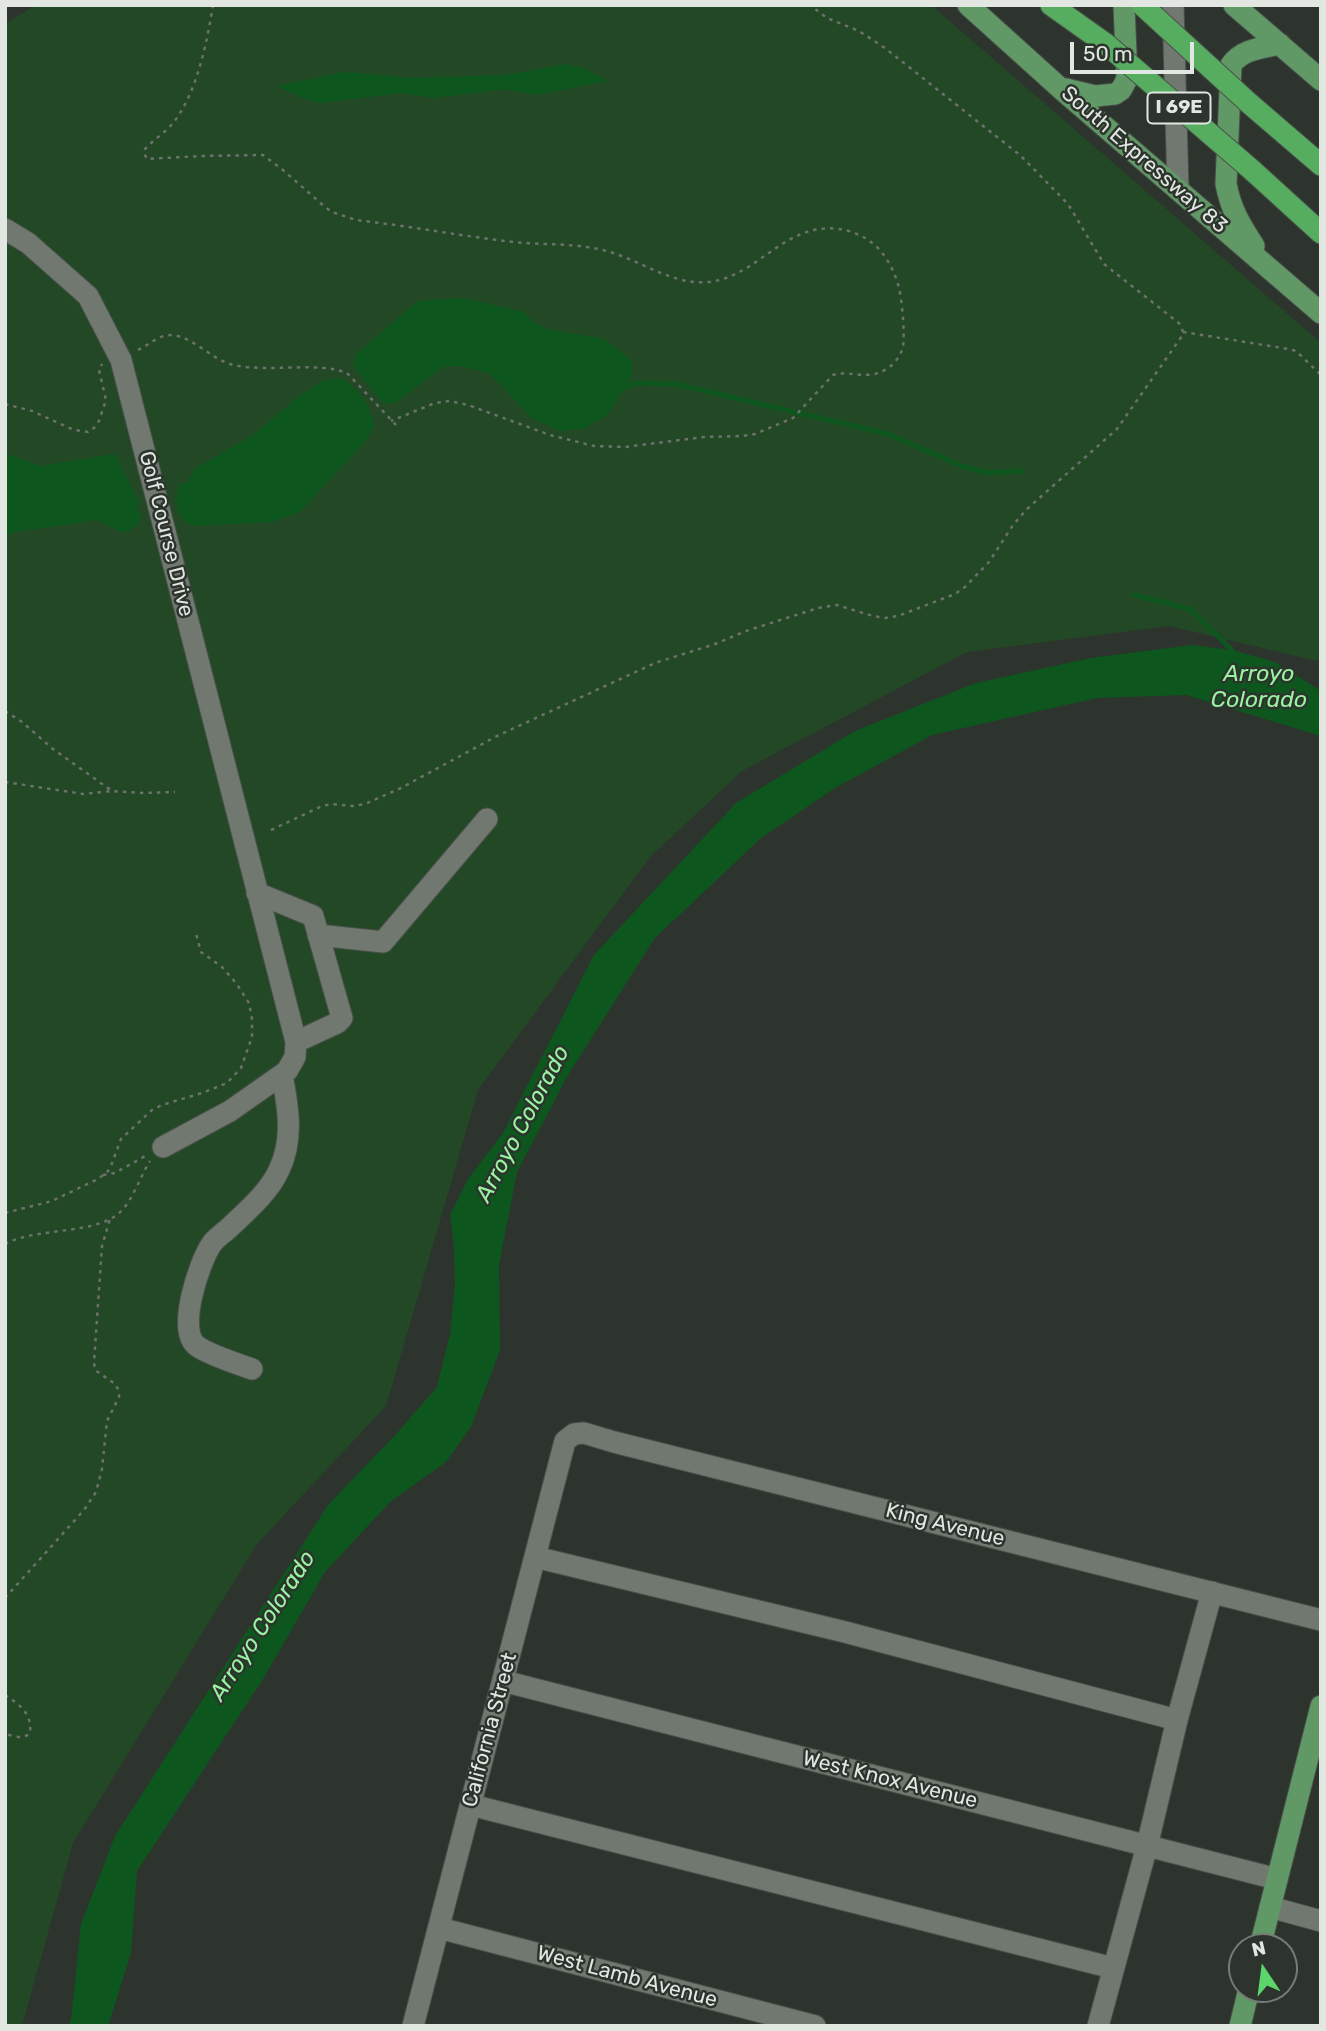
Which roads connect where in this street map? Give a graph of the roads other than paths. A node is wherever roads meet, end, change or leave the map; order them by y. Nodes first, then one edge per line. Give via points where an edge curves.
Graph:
1 (968, 5) edge
2 (1051, 5) edge
3 (1060, 5) edge
4 (1124, 5) edge
5 (1142, 5) edge
6 (1172, 5) edge
7 (1234, 5) edge
8 (1106, 44) junction
9 (1280, 44) junction
10 (1321, 80) edge
11 (1060, 88) junction
12 (1321, 165) edge
13 (1178, 190) junction
14 (5, 229) edge
15 (1321, 233) edge
16 (1267, 266) junction
17 (1321, 313) edge
18 (487, 819) dead end
19 (256, 887) junction
20 (318, 935) junction
21 (296, 1042) junction
22 (282, 1075) junction
23 (161, 1149) road end
24 (252, 1369) dead end
25 (571, 1436) joint
26 (535, 1557) junction
27 (1212, 1592) junction
28 (1321, 1620) edge
29 (503, 1681) junction
30 (1321, 1706) edge
31 (1177, 1720) junction
32 (471, 1805) junction
33 (1147, 1846) junction
34 (1277, 1879) junction
35 (1270, 1907) junction
36 (1321, 1921) edge
37 (439, 1928) junction
38 (1264, 1933) edge
39 (1113, 1968) junction
40 (1246, 2003) edge
41 (413, 2026) edge
42 (815, 2026) edge
43 (1098, 2026) edge
44 (1240, 2026) edge

1 - 11 main road, South Expressway 83
2 - 8 highway
3 - 8 highway, I 69E
4 - 11 main road via 1127,79 1121,90 1095,96
5 - 12 highway, I 69E, bridge
6 - 13 street
7 - 9 main road
8 - 15 highway, I 69E, bridge
9 - 10 main road
9 - 16 main road via 1245,52 1231,65 1226,184 1235,217
11 - 13 main road, South Expressway 83
13 - 16 main road, South Expressway 83
14 - 19 street, Golf Course Drive via 28,243 88,296 119,357
16 - 17 main road, South Expressway 83
18 - 20 street via 383,942
19 - 20 street via 313,916
19 - 21 street, Golf Course Drive
20 - 21 street via 342,1018
21 - 22 street via 295,1057
22 - 23 street via 230,1111
22 - 24 street via 289,1131 281,1168 271,1185 211,1244 191,1296 188,1322 189,1337 197,1346
25 - 26 street, California Street via 565,1441
25 - 27 street, King Avenue via 595,1435
26 - 29 street, California Street
26 - 31 street via 845,1632
27 - 28 street, King Avenue
27 - 31 street
29 - 32 street, California Street
29 - 33 street, West Knox Avenue
30 - 34 main road
31 - 33 street
32 - 37 street, California Street
32 - 39 street
33 - 34 street, West Knox Avenue
33 - 39 street
34 - 35 main road
35 - 36 street
35 - 38 main road
37 - 41 street, California Street
37 - 42 street, West Lamb Avenue
39 - 43 street
40 - 44 main road

